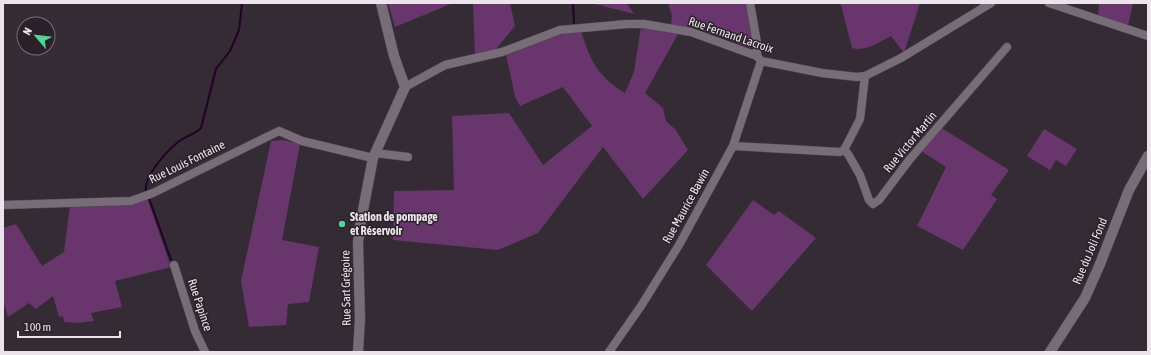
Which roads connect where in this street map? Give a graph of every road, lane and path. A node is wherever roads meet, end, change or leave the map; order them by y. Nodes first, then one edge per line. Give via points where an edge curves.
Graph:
1 (381, 3) edge
2 (750, 3) edge
3 (991, 3) edge
4 (1049, 3) edge
5 (1148, 36) edge
6 (1007, 47) dead end
7 (759, 59) junction
8 (865, 76) junction
9 (405, 87) junction
10 (733, 146) junction
11 (844, 150) junction
12 (374, 155) junction
13 (1148, 156) edge
14 (408, 157) dead end
15 (3, 205) edge
16 (174, 264) dead end
17 (205, 352) edge
18 (358, 352) edge
19 (609, 352) edge
20 (1050, 352) edge

1 - 9 street via 394,56
2 - 7 street
3 - 8 street, Rue Fernand Lacroix via 901,58
4 - 5 street
6 - 11 street, Rue Victor Martin via 873,204 854,162
7 - 8 street, Rue Fernand Lacroix via 822,72
7 - 9 street, Rue Fernand Lacroix via 691,32 644,24 627,24 560,30 502,52 445,65
7 - 10 street, Rue Maurice Bawin
8 - 11 street via 860,119
9 - 12 street, Rue Sart Grégoire
10 - 11 street via 830,152
10 - 19 street, Rue Maurice Bawin via 679,245
12 - 14 street
12 - 15 street, Rue Louis Fontaine via 302,141 279,131 153,193 131,201
12 - 18 street, Rue Sart Grégoire via 358,243
13 - 20 street, Rue du Joli Fond via 1129,190 1084,298
16 - 17 street, Rue Papince via 195,331

